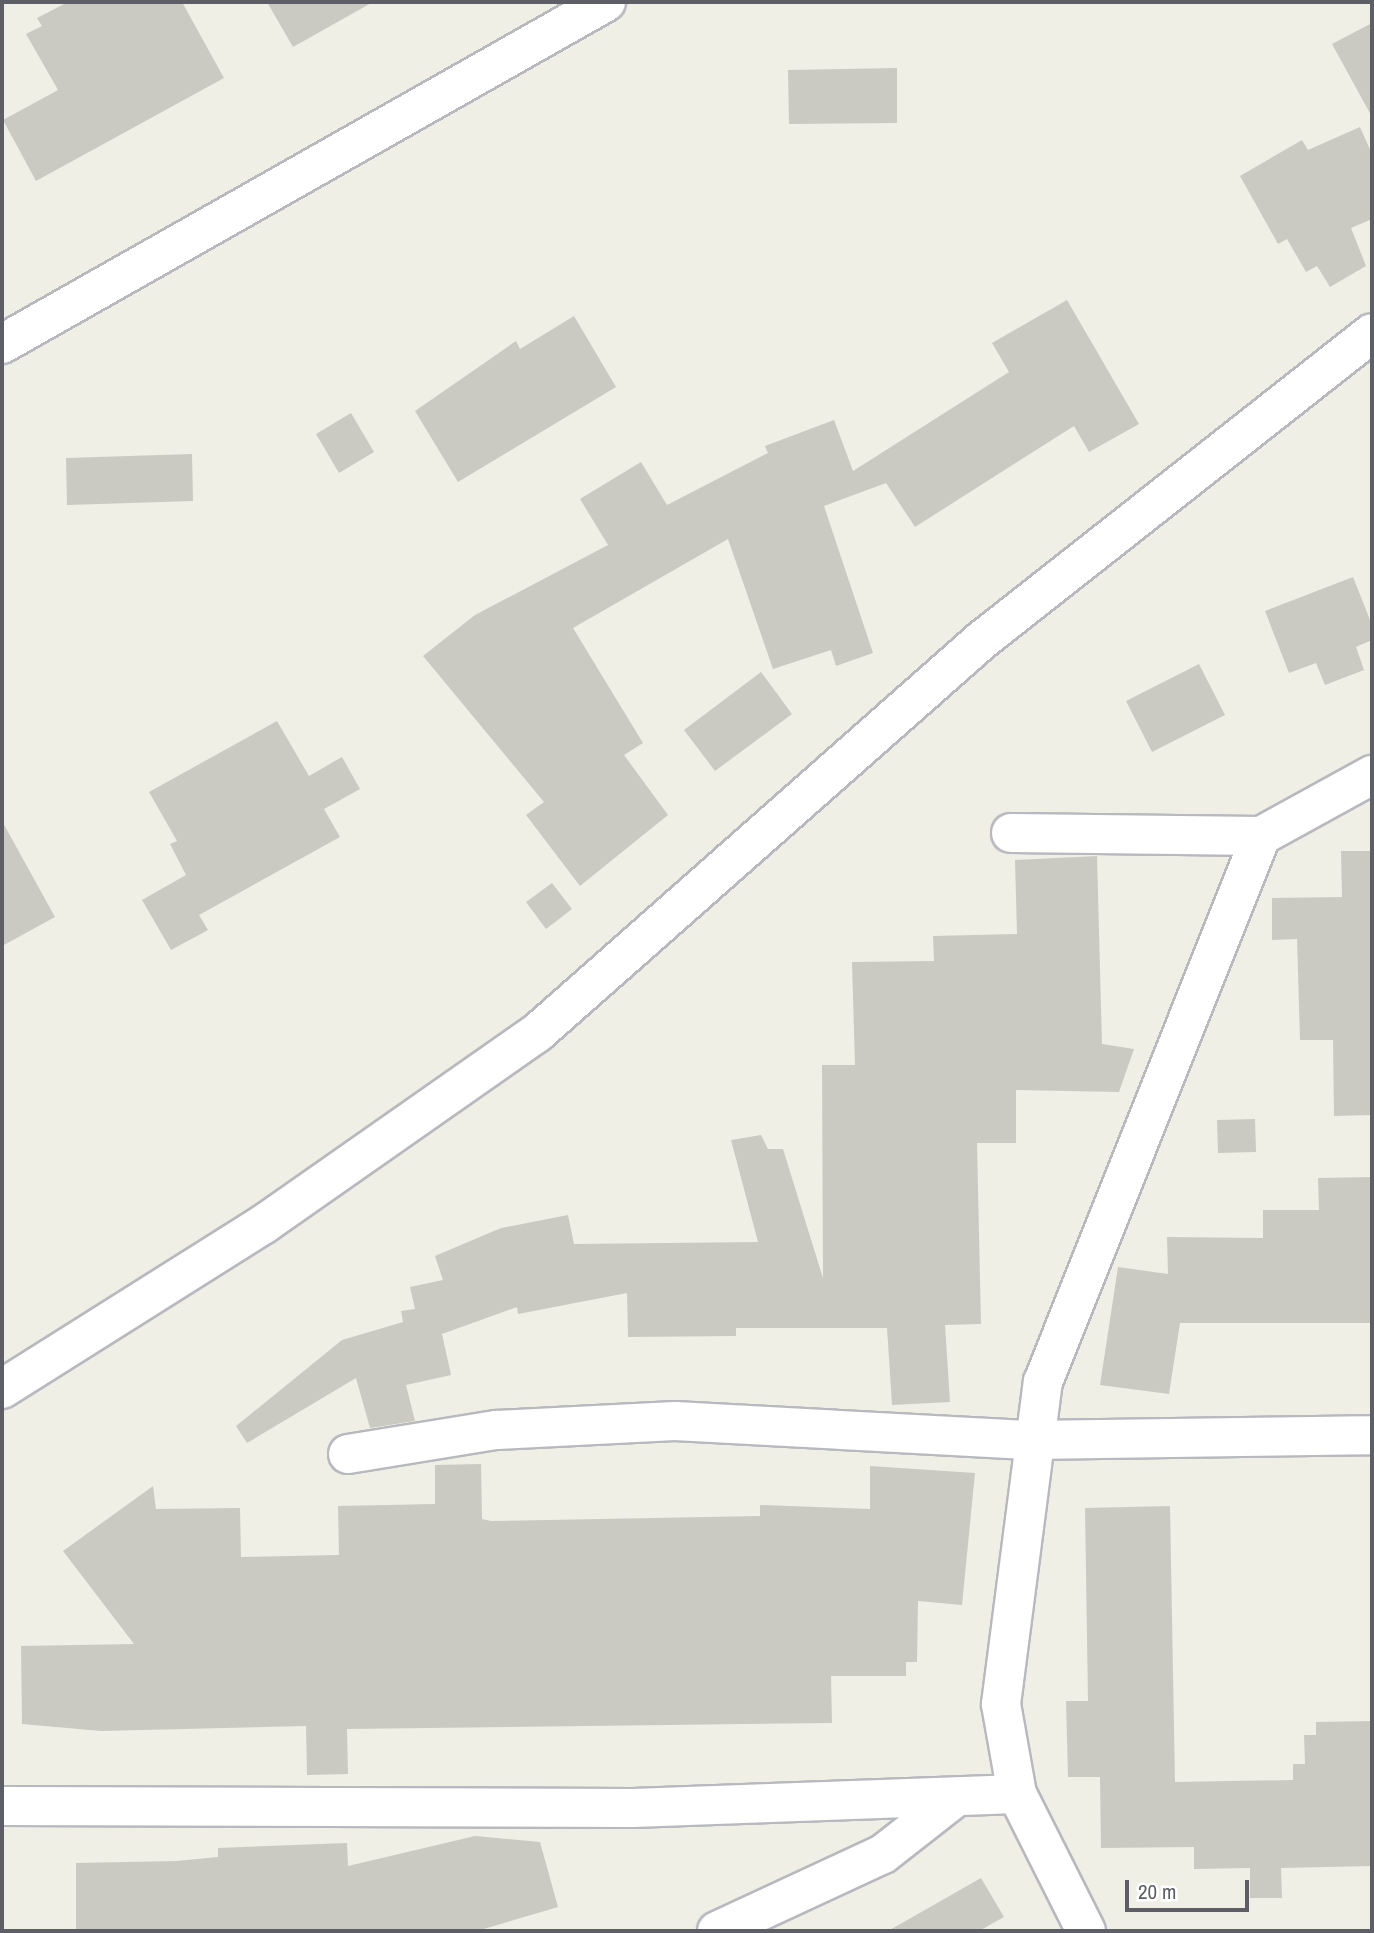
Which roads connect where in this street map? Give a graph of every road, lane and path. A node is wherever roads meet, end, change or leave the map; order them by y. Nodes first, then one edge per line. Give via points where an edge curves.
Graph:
1 (606, 2) edge
2 (1372, 333) edge
3 (2, 344) edge
4 (1372, 775) edge
5 (1011, 833) dead end
6 (1261, 836) junction
7 (2, 1389) edge
8 (1372, 1435) edge
9 (1031, 1440) junction
10 (348, 1454) dead end
11 (1017, 1794) junction
12 (956, 1797) junction
13 (2, 1806) edge
14 (717, 1931) edge
15 (1086, 1931) edge

1 - 3 street
2 - 7 street via 982,640 537,1033 264,1224
4 - 6 street
5 - 6 street
6 - 9 street via 1043,1382
8 - 9 street
9 - 10 street via 675,1421 497,1430
9 - 11 street via 1000,1704
11 - 12 street
11 - 15 street
12 - 13 street via 633,1808
12 - 14 street via 883,1854

